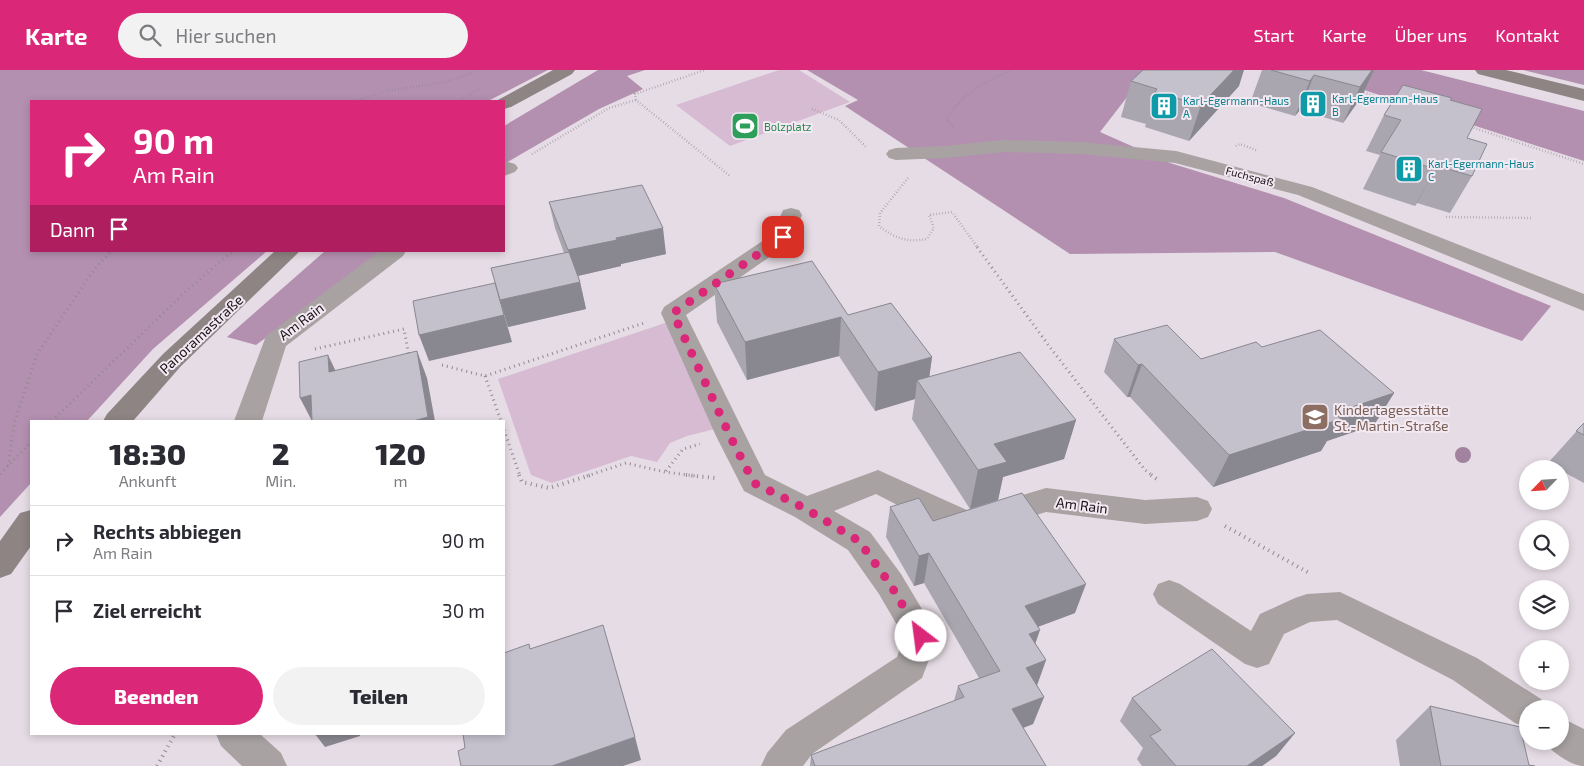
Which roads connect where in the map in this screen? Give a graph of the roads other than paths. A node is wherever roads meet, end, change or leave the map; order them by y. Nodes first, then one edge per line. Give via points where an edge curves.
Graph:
1 (566, 70) edge
2 (1484, 70) edge
3 (1584, 95) edge
4 (505, 102) edge
5 (896, 154) dead end
6 (791, 215) dead end
7 (288, 252) edge
8 (394, 252) edge
9 (1584, 303) edge
10 (118, 420) edge
11 (248, 420) edge
12 (806, 509) junction
13 (1197, 509) road end
14 (30, 523) edge
15 (0, 565) edge
16 (1168, 594) dead end
17 (1519, 706) edge
18 (235, 735) edge
19 (1569, 740) edge
20 (1584, 750) edge
21 (268, 766) edge
22 (780, 766) edge

1 - 4 main road
2 - 3 main road
5 - 9 street, Fuchspaß via 1003,146 1176,157 1305,191
6 - 12 street via 783,237 673,313 754,483
7 - 10 main road, Panoramastraße via 172,360
8 - 11 street, Am Rain via 275,342
12 - 13 street, Am Rain via 878,481 968,524 1046,500 1145,512
12 - 22 street via 859,541 921,636 910,667 799,742
14 - 15 main road
16 - 17 street via 1257,653 1272,624 1308,608 1340,606 1466,669
18 - 21 street
19 - 20 street

